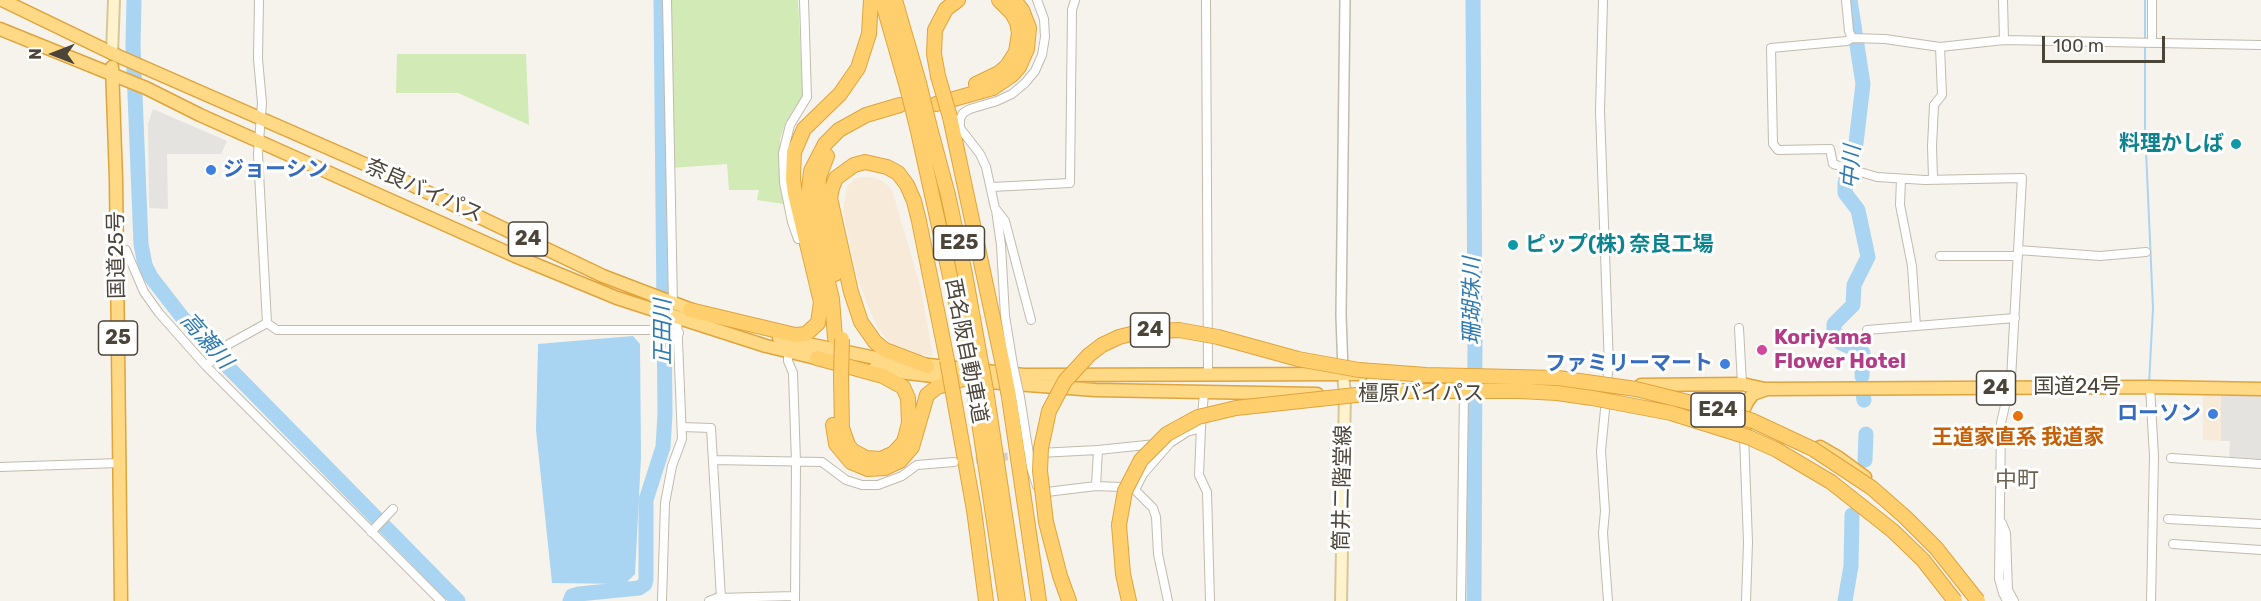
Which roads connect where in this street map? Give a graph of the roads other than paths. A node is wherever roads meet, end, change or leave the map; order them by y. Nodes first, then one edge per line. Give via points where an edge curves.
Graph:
1 (114, 0) edge
2 (259, 0) edge
3 (667, 0) edge
4 (804, 0) edge
5 (871, 0) edge
6 (882, 0) edge
7 (895, 0) edge
8 (958, 0) edge
9 (999, 0) edge
10 (1014, 0) edge
11 (1037, 0) edge
12 (1075, 0) edge
13 (1206, 0) edge
14 (1345, 0) edge
15 (1603, 0) edge
16 (1845, 0) edge
17 (2003, 0) edge
18 (2152, 0) edge
19 (6, 1) edge
20 (0, 28) edge
21 (1852, 38) junction
22 (2004, 40) junction
23 (2147, 43) junction
24 (2261, 45) edge
25 (1940, 47) junction
26 (115, 55) junction
27 (115, 75) junction
28 (913, 85) junction
29 (901, 109) dead end
30 (260, 117) junction
31 (259, 141) junction
32 (1932, 178) junction
33 (1901, 179) junction
34 (992, 188) junction
35 (995, 208) junction
36 (798, 239) dead end
37 (117, 248) junction
38 (824, 248) junction
39 (2146, 252) dead end
40 (2018, 253) junction
41 (1940, 256) dead end
42 (835, 291) junction
43 (672, 303) junction
44 (684, 314) junction
45 (2015, 318) junction
46 (1031, 320) dead end
47 (267, 323) junction
48 (1916, 326) junction
49 (1739, 328) dead end
50 (1867, 330) dead end
51 (679, 333) junction
52 (788, 351) junction
53 (817, 358) junction
54 (207, 365) junction
55 (1008, 365) junction
56 (927, 366) junction
57 (1208, 374) junction
58 (1393, 374) joint
59 (1343, 375) junction
60 (838, 376) junction
61 (963, 379) junction
62 (1608, 380) junction
63 (1641, 384) junction
64 (1742, 384) junction
65 (2150, 387) junction
66 (2008, 388) junction
67 (2261, 388) edge
68 (980, 389) junction
69 (1767, 389) junction
70 (1204, 393) junction
71 (1345, 394) junction
72 (1466, 394) junction
73 (1753, 394) junction
74 (1014, 397) junction
75 (1606, 399) junction
76 (1743, 411) junction
77 (682, 427) junction
78 (1201, 428) junction
79 (1744, 430) junction
80 (1170, 443) junction
81 (1098, 450) junction
82 (1034, 453) dead end
83 (2171, 458) dead end
84 (713, 460) junction
85 (795, 462) junction
86 (954, 462) tunnel mouth
87 (119, 463) junction
88 (2261, 464) edge
89 (0, 467) edge
90 (1096, 486) junction
91 (1135, 490) junction
92 (393, 509) dead end
93 (1999, 516) junction
94 (2168, 519) dead end
95 (2261, 524) edge
96 (372, 532) junction
97 (2173, 544) dead end
98 (2261, 550) edge
99 (721, 598) junction
100 (794, 599) edge
101 (121, 601) edge
102 (441, 601) edge
103 (662, 601) edge
104 (709, 601) edge
105 (986, 601) edge
106 (1006, 601) edge
107 (1018, 601) edge
108 (1039, 601) edge
109 (1069, 601) edge
110 (1129, 601) edge
111 (1168, 601) edge
112 (1210, 601) edge
113 (1341, 601) edge
114 (1461, 601) edge
115 (1608, 601) edge
116 (1746, 601) edge
117 (1955, 601) edge
118 (1960, 601) edge
119 (1978, 601) edge
120 (1984, 601) edge
121 (2007, 601) edge
122 (2014, 601) edge
123 (2151, 601) edge

1 - 26 main road
2 - 30 street
3 - 43 street
4 - 36 street via 807,97 790,125 783,153 784,183
5 - 38 highway via 869,34 858,68 840,94 804,129 794,152 793,179
6 - 28 highway, 西名阪自動車道 / E25
7 - 28 highway, 西名阪自動車道 / E25
8 - 55 highway, bridge via 946,9 935,30 934,54
9 - 10 highway via 1012,13 1019,33 1012,60 990,79 935,100 993,88 1019,67 1027,49 1029,28
11 - 34 street via 1045,37 1035,70 1012,94 970,109 960,119 960,128 980,154
12 - 34 street via 1070,183
13 - 57 street
14 - 59 street
15 - 62 street via 1600,111
16 - 21 street
17 - 22 street
18 - 23 street
19 - 26 highway, 奈良バイパス / 24
20 - 27 highway, 奈良バイパス / 24
21 - 25 street
21 - 33 street via 1771,48 1773,144 1778,150 1830,148 1833,164 1877,177
22 - 23 street
22 - 25 street
23 - 24 street
25 - 32 street via 1942,95 1934,105
26 - 27 highway, 国道25号 / 25
26 - 30 highway, 奈良バイパス / 24
27 - 31 highway, 奈良バイパス / 24
27 - 37 highway, 国道25号 / 25
28 - 68 highway, 西名阪自動車道 / E25, bridge via 958,240
29 - 38 highway via 858,128 826,156 818,186
30 - 31 street
30 - 43 highway, 奈良バイパス / 24 via 603,276
31 - 44 highway, 奈良バイパス / 24 via 617,298
31 - 47 street
32 - 33 street
32 - 40 street via 2022,178
33 - 48 street via 1900,205 1912,266
34 - 35 street
35 - 46 street via 1005,221
35 - 55 street
37 - 54 street via 126,250 144,292 159,313
37 - 87 highway, 国道25号 / 25
38 - 42 highway
38 - 42 highway
38 - 42 highway via 839,267
38 - 42 highway via 819,269
38 - 105 highway, bridge via 836,178 865,162 898,174 916,211 947,360
39 - 40 street via 2100,256
40 - 41 street
40 - 45 street
42 - 44 highway via 822,309 818,323 811,332 801,335 735,319
42 - 56 highway via 875,342 900,357
42 - 60 highway
43 - 44 highway, 奈良バイパス / 24
44 - 51 street
44 - 52 highway, 奈良バイパス / 24
44 - 56 highway, 奈良バイパス / 24 via 857,356
45 - 48 street
45 - 66 street
47 - 51 street via 277,330
47 - 54 street via 226,346
48 - 50 street
49 - 64 street
51 - 77 street
52 - 53 highway, 奈良バイパス / 24
52 - 85 street via 793,373
53 - 60 highway via 883,376 903,387 908,398 909,423 904,442 894,453 881,459 866,458 848,445 842,428
53 - 61 highway, 橿原バイパス / 24
54 - 96 street
55 - 74 highway, bridge
56 - 57 highway, 橿原バイパス / 24 via 1024,375
57 - 59 highway, 橿原バイパス / 24
58 - 109 highway, 24, bridge via 1307,361 1179,330 1159,329 1119,337 1102,345 1065,381 1049,411 1041,448 1046,522
58 - 119 highway, E24, bridge via 1594,382 1636,388 1753,421 1813,449 1872,489 1935,548
59 - 62 highway, 橿原バイパス / 24, bridge
59 - 71 main road, 筒井二階堂線
60 - 61 highway via 833,424 836,444 852,462 868,469 893,465 907,455 916,438 923,402 931,390
61 - 70 highway, 橿原バイパス / 24 via 1095,390
62 - 63 highway, 橿原バイパス / 24
63 - 64 highway, 24
63 - 76 highway, 橿原バイパス / 24
64 - 69 highway, 24
64 - 73 street
65 - 66 highway, 国道24号 / 24
65 - 67 highway, 国道24号 / 24
65 - 123 street via 2154,456
66 - 69 highway, 国道24号 / 24
66 - 93 street via 2001,423
68 - 106 highway, 西名阪自動車道 / E25
68 - 107 highway, 西名阪自動車道 / E25
69 - 73 highway, 国道24号 / 24
70 - 71 highway, 橿原バイパス / 24
70 - 78 street
71 - 72 highway, 橿原バイパス / 24
71 - 113 main road, 筒井二階堂線
72 - 75 highway, 橿原バイパス / 24, bridge
72 - 114 street
73 - 76 highway
74 - 90 street via 1037,486 1047,492
74 - 108 highway
75 - 79 highway, 橿原バイパス / 24 via 1669,409
75 - 115 street via 1600,452
76 - 79 highway
76 - 120 highway, 橿原バイパス / 24 via 1853,467 1937,541
77 - 84 street via 711,428
77 - 103 street via 664,503
78 - 80 street
78 - 112 street via 1199,475 1207,492
79 - 116 street
79 - 118 highway, 橿原バイパス / 24 via 1799,457 1870,504 1932,564
80 - 81 street
80 - 91 street via 1143,474
81 - 82 street
81 - 90 street
83 - 88 street
84 - 85 street
84 - 99 street
85 - 86 street via 822,462 846,480 878,485 917,465
85 - 100 street
87 - 89 street
87 - 101 highway, 国道25号 / 25
90 - 91 street
91 - 111 street via 1153,508 1156,517 1158,554
92 - 96 street
93 - 121 street via 1999,579
93 - 122 street via 2006,533 2008,590
94 - 95 street
96 - 102 street
97 - 98 street
99 - 100 street
99 - 104 street
110 - 117 highway, E24, bridge via 1119,525 1125,491 1141,460 1182,424 1236,408 1393,391 1520,391 1592,398 1671,413 1748,437 1804,465 1861,504 1923,560

